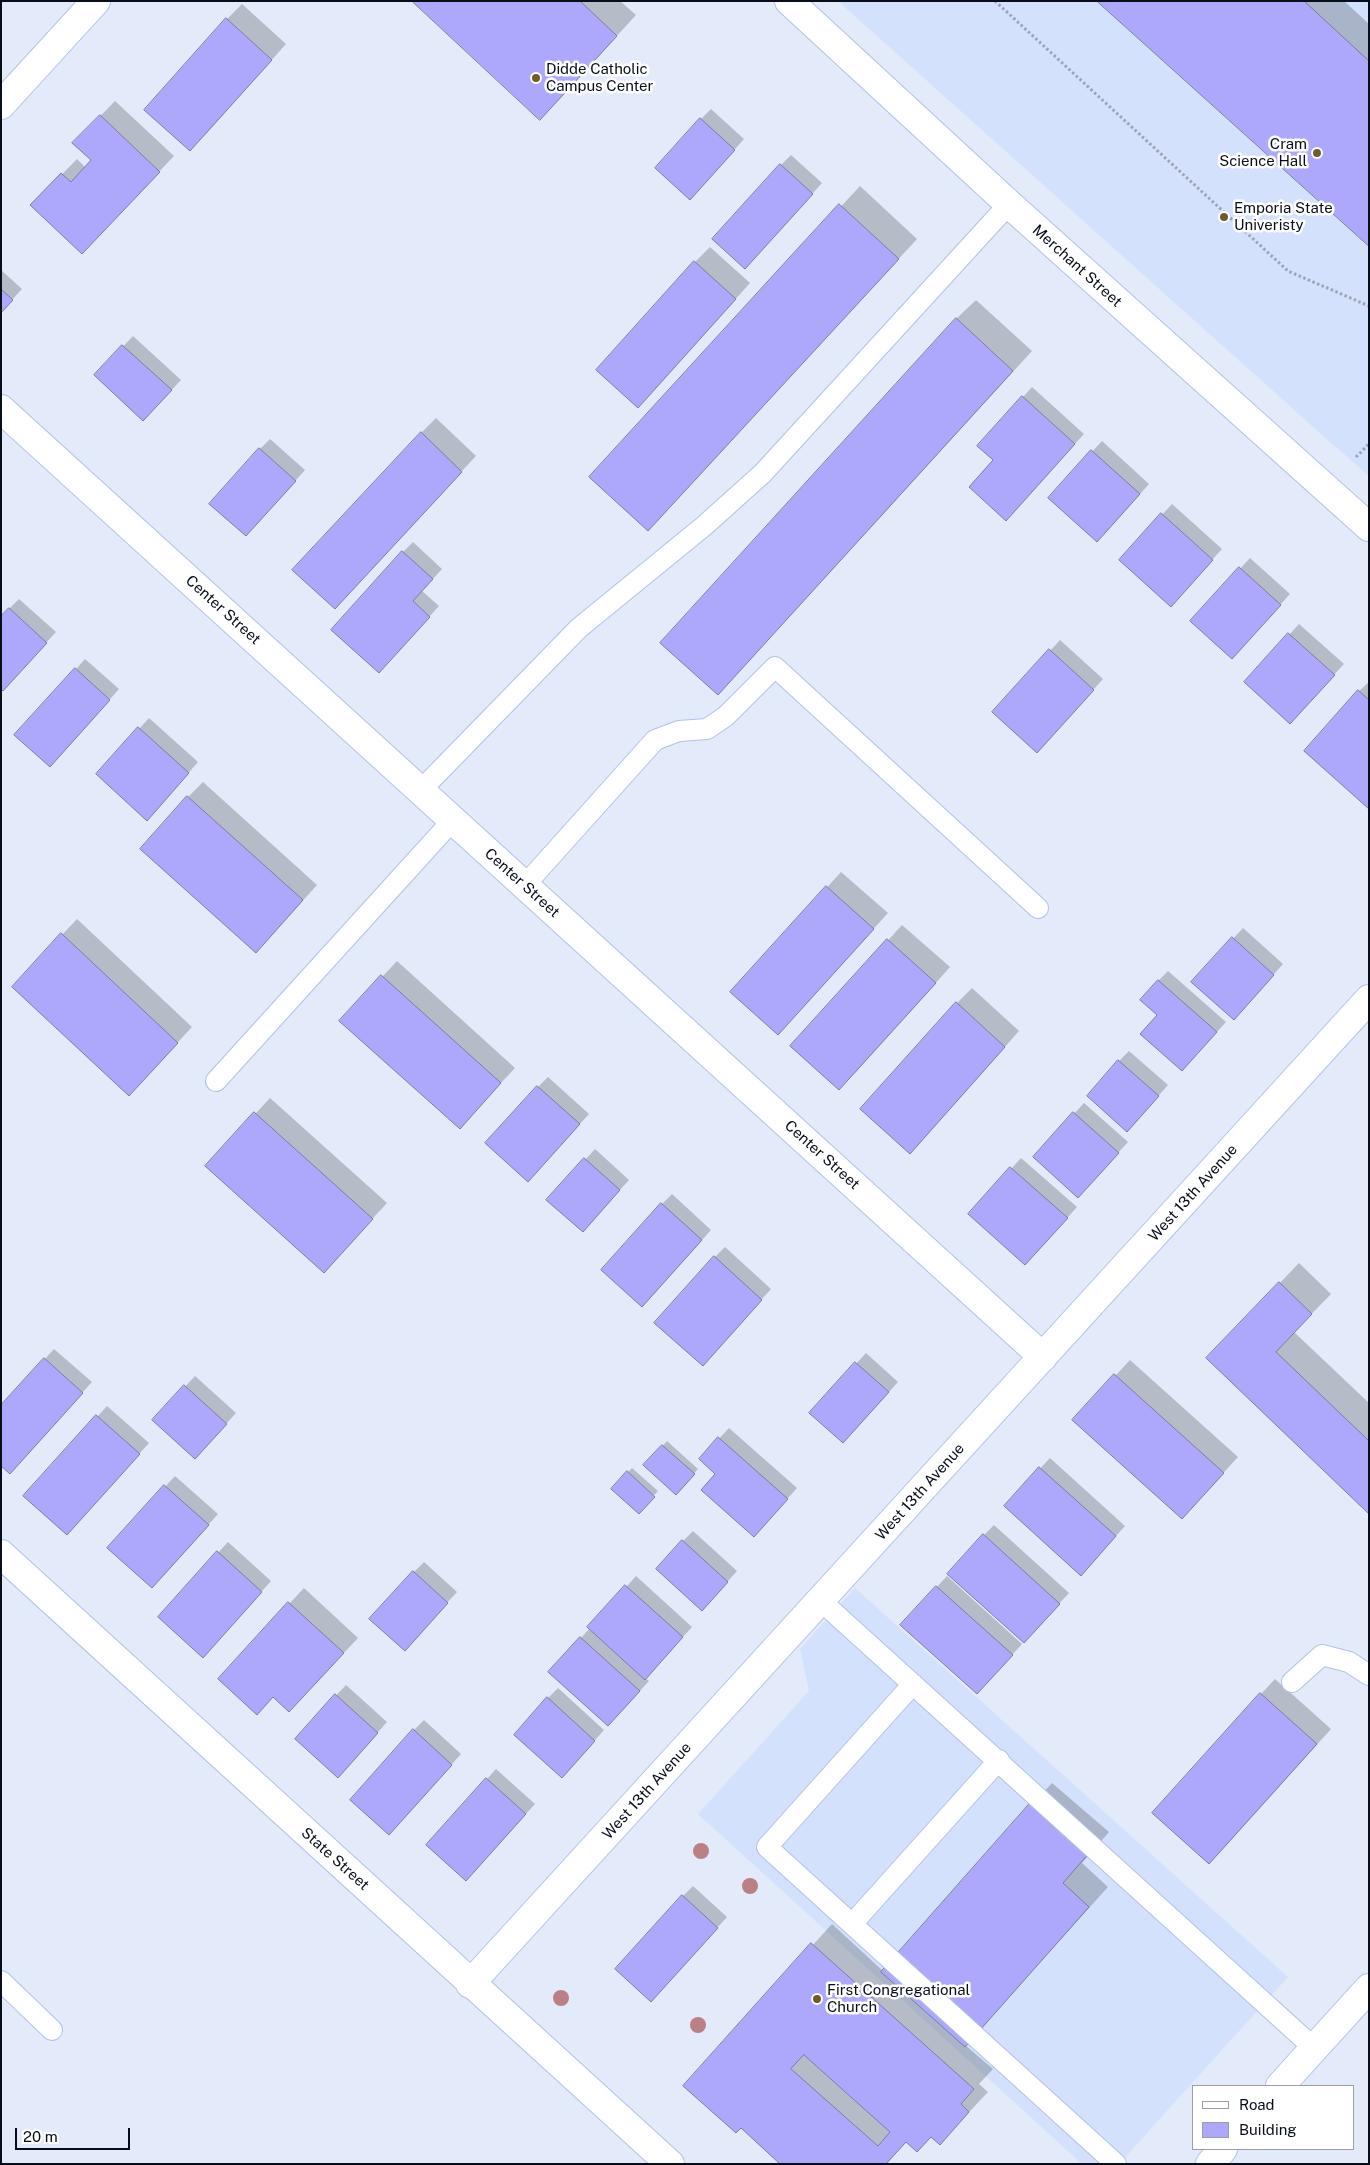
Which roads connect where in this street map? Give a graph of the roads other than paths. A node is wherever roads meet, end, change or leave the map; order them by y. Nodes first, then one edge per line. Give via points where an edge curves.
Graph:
1 (96, 1) edge
2 (789, 1) edge
3 (1, 105) edge
4 (1009, 204) junction
5 (1, 408) edge
6 (1369, 527) edge
7 (420, 790) junction
8 (454, 820) junction
9 (524, 885) junction
10 (1038, 908) dead end
11 (1369, 999) edge
12 (216, 1081) dead end
13 (1043, 1357) junction
14 (1, 1554) edge
15 (821, 1601) junction
16 (1369, 1675) edge
17 (1292, 1682) dead end
18 (913, 1684) junction
19 (999, 1760) junction
20 (852, 1924) junction
21 (1, 1981) edge
22 (470, 1984) junction
23 (1369, 1988) edge
24 (52, 2030) dead end
25 (1314, 2048) junction
26 (1281, 2085) edge
27 (1222, 2150) edge
28 (670, 2164) edge
29 (1116, 2164) edge
30 (1210, 2164) edge

1 - 3 street
2 - 4 street, Merchant Street
4 - 6 street, Merchant Street
4 - 7 lane via 763,474 579,628
5 - 7 street, Center Street
7 - 8 street, Center Street
8 - 9 street, Center Street
8 - 12 lane
9 - 10 lane via 655,740 679,731 707,729 726,716 775,667
9 - 13 street, Center Street
11 - 13 street, West 13th Avenue
13 - 15 street, West 13th Avenue
14 - 22 street, State Street
15 - 18 lane
15 - 22 street, West 13th Avenue
16 - 17 lane via 1348,1662 1322,1655
18 - 19 lane
18 - 20 lane via 767,1847
19 - 20 lane
19 - 25 lane
20 - 29 lane
21 - 24 lane
22 - 28 street, State Street
23 - 25 street
25 - 26 street
27 - 30 street

